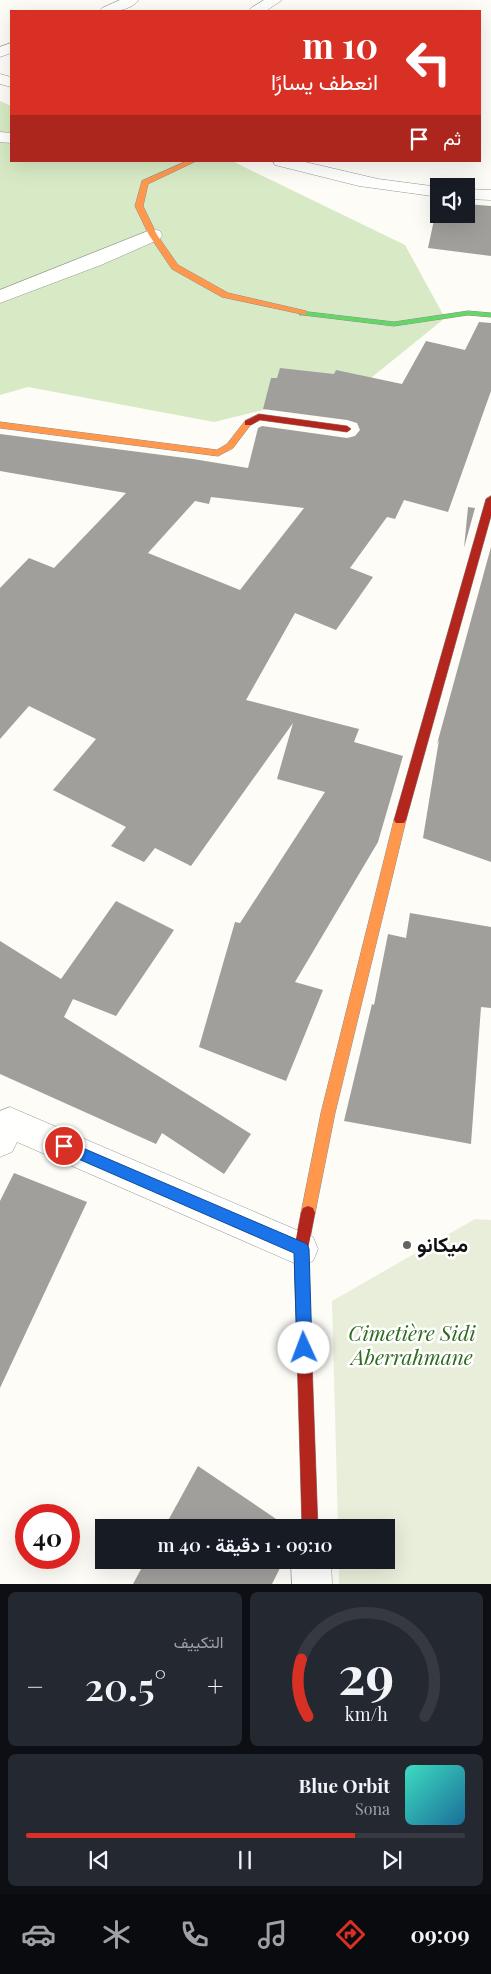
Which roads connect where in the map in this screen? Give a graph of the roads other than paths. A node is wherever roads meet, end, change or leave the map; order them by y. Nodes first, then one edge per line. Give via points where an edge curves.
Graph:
1 (132, 0) edge
2 (275, 0) edge
3 (109, 10) edge
4 (258, 10) edge
5 (191, 162) edge
6 (284, 162) edge
7 (430, 191) edge
8 (475, 194) edge
9 (491, 195) edge
10 (153, 235) junction
11 (0, 298) edge
12 (491, 315) edge
13 (0, 425) edge
14 (347, 429) dead end
15 (491, 499) edge
16 (0, 1141) edge
17 (302, 1249) junction
18 (310, 1519) edge
19 (311, 1569) edge
20 (312, 1584) edge

1 - 3 street
2 - 4 street
5 - 10 street via 145,183 139,206
6 - 7 street via 343,179
8 - 9 street
10 - 11 street
10 - 12 street via 175,267 225,295 244,300 300,313 394,324 468,312
13 - 14 street via 218,453 233,445 247,422 260,417
15 - 17 street via 398,827 328,1113
16 - 17 street via 10,1123
17 - 18 street
19 - 20 street

